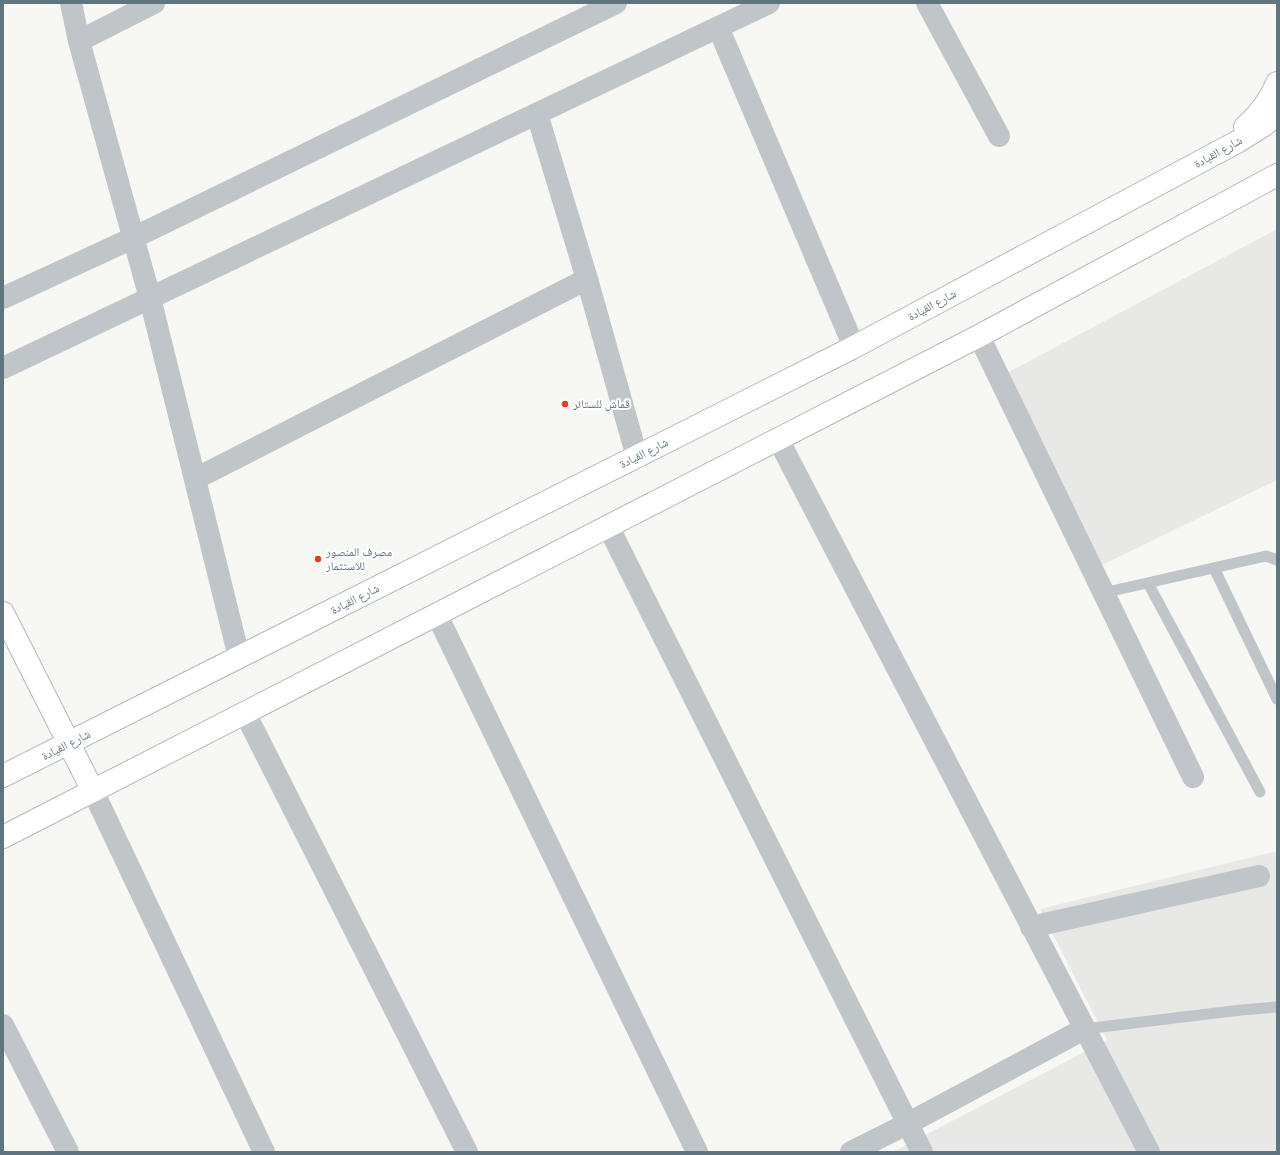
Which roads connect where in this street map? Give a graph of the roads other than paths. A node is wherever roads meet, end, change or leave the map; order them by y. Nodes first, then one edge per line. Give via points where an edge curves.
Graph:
1 (71, 3) edge
2 (154, 3) edge
3 (616, 3) edge
4 (769, 3) edge
5 (927, 3) edge
6 (718, 27) junction
7 (80, 41) junction
8 (1277, 83) edge
9 (537, 114) junction
10 (1277, 115) edge
11 (999, 136) dead end
12 (1195, 165) junction
13 (1277, 175) edge
14 (133, 238) junction
15 (587, 279) junction
16 (3, 298) edge
17 (150, 298) junction
18 (979, 336) junction
19 (854, 347) junction
20 (3, 368) edge
21 (778, 439) junction
22 (636, 457) junction
23 (195, 479) junction
24 (608, 526) junction
25 (1277, 560) edge
26 (1214, 568) junction
27 (1148, 583) junction
28 (1103, 593) junction
29 (3, 613) edge
30 (436, 614) junction
31 (239, 658) junction
32 (1277, 699) edge
33 (245, 713) junction
34 (68, 743) junction
35 (3, 776) edge
36 (1192, 777) dead end
37 (92, 791) junction
38 (1260, 792) dead end
39 (3, 837) edge
40 (1258, 876) dead end
41 (1031, 927) junction
42 (1277, 1007) edge
43 (3, 1025) edge
44 (1084, 1029) junction
45 (907, 1124) junction
46 (68, 1152) edge
47 (264, 1152) edge
48 (467, 1152) edge
49 (697, 1152) edge
50 (851, 1152) edge
51 (922, 1152) edge
52 (1149, 1152) edge

1 - 7 street
2 - 7 street
3 - 14 street
4 - 6 street
5 - 11 street
6 - 9 street
6 - 19 street
7 - 14 street
8 - 12 street via 1272,96 1252,121
9 - 15 street
9 - 17 street
10 - 12 street, شارع القيادة via 1237,142
12 - 19 street, شارع القيادة
13 - 18 street
14 - 16 street
14 - 17 street
15 - 22 street
15 - 23 street
17 - 20 street
17 - 23 street
18 - 21 street
18 - 28 street
19 - 22 street, شارع القيادة
21 - 24 street
21 - 41 street
22 - 31 street, شارع القيادة
23 - 31 street
24 - 30 street
24 - 45 street
25 - 26 lane via 1266,556
26 - 27 lane
26 - 32 lane
27 - 28 lane
27 - 38 lane
28 - 36 street
29 - 34 street
30 - 33 street
30 - 49 street
31 - 34 street, شارع القيادة
33 - 37 street
33 - 48 street
34 - 35 street, شارع القيادة
34 - 37 street
37 - 39 street
37 - 47 street
40 - 41 street
41 - 44 street
42 - 44 lane
43 - 46 street
44 - 45 street
44 - 52 street
45 - 50 street
45 - 51 street

